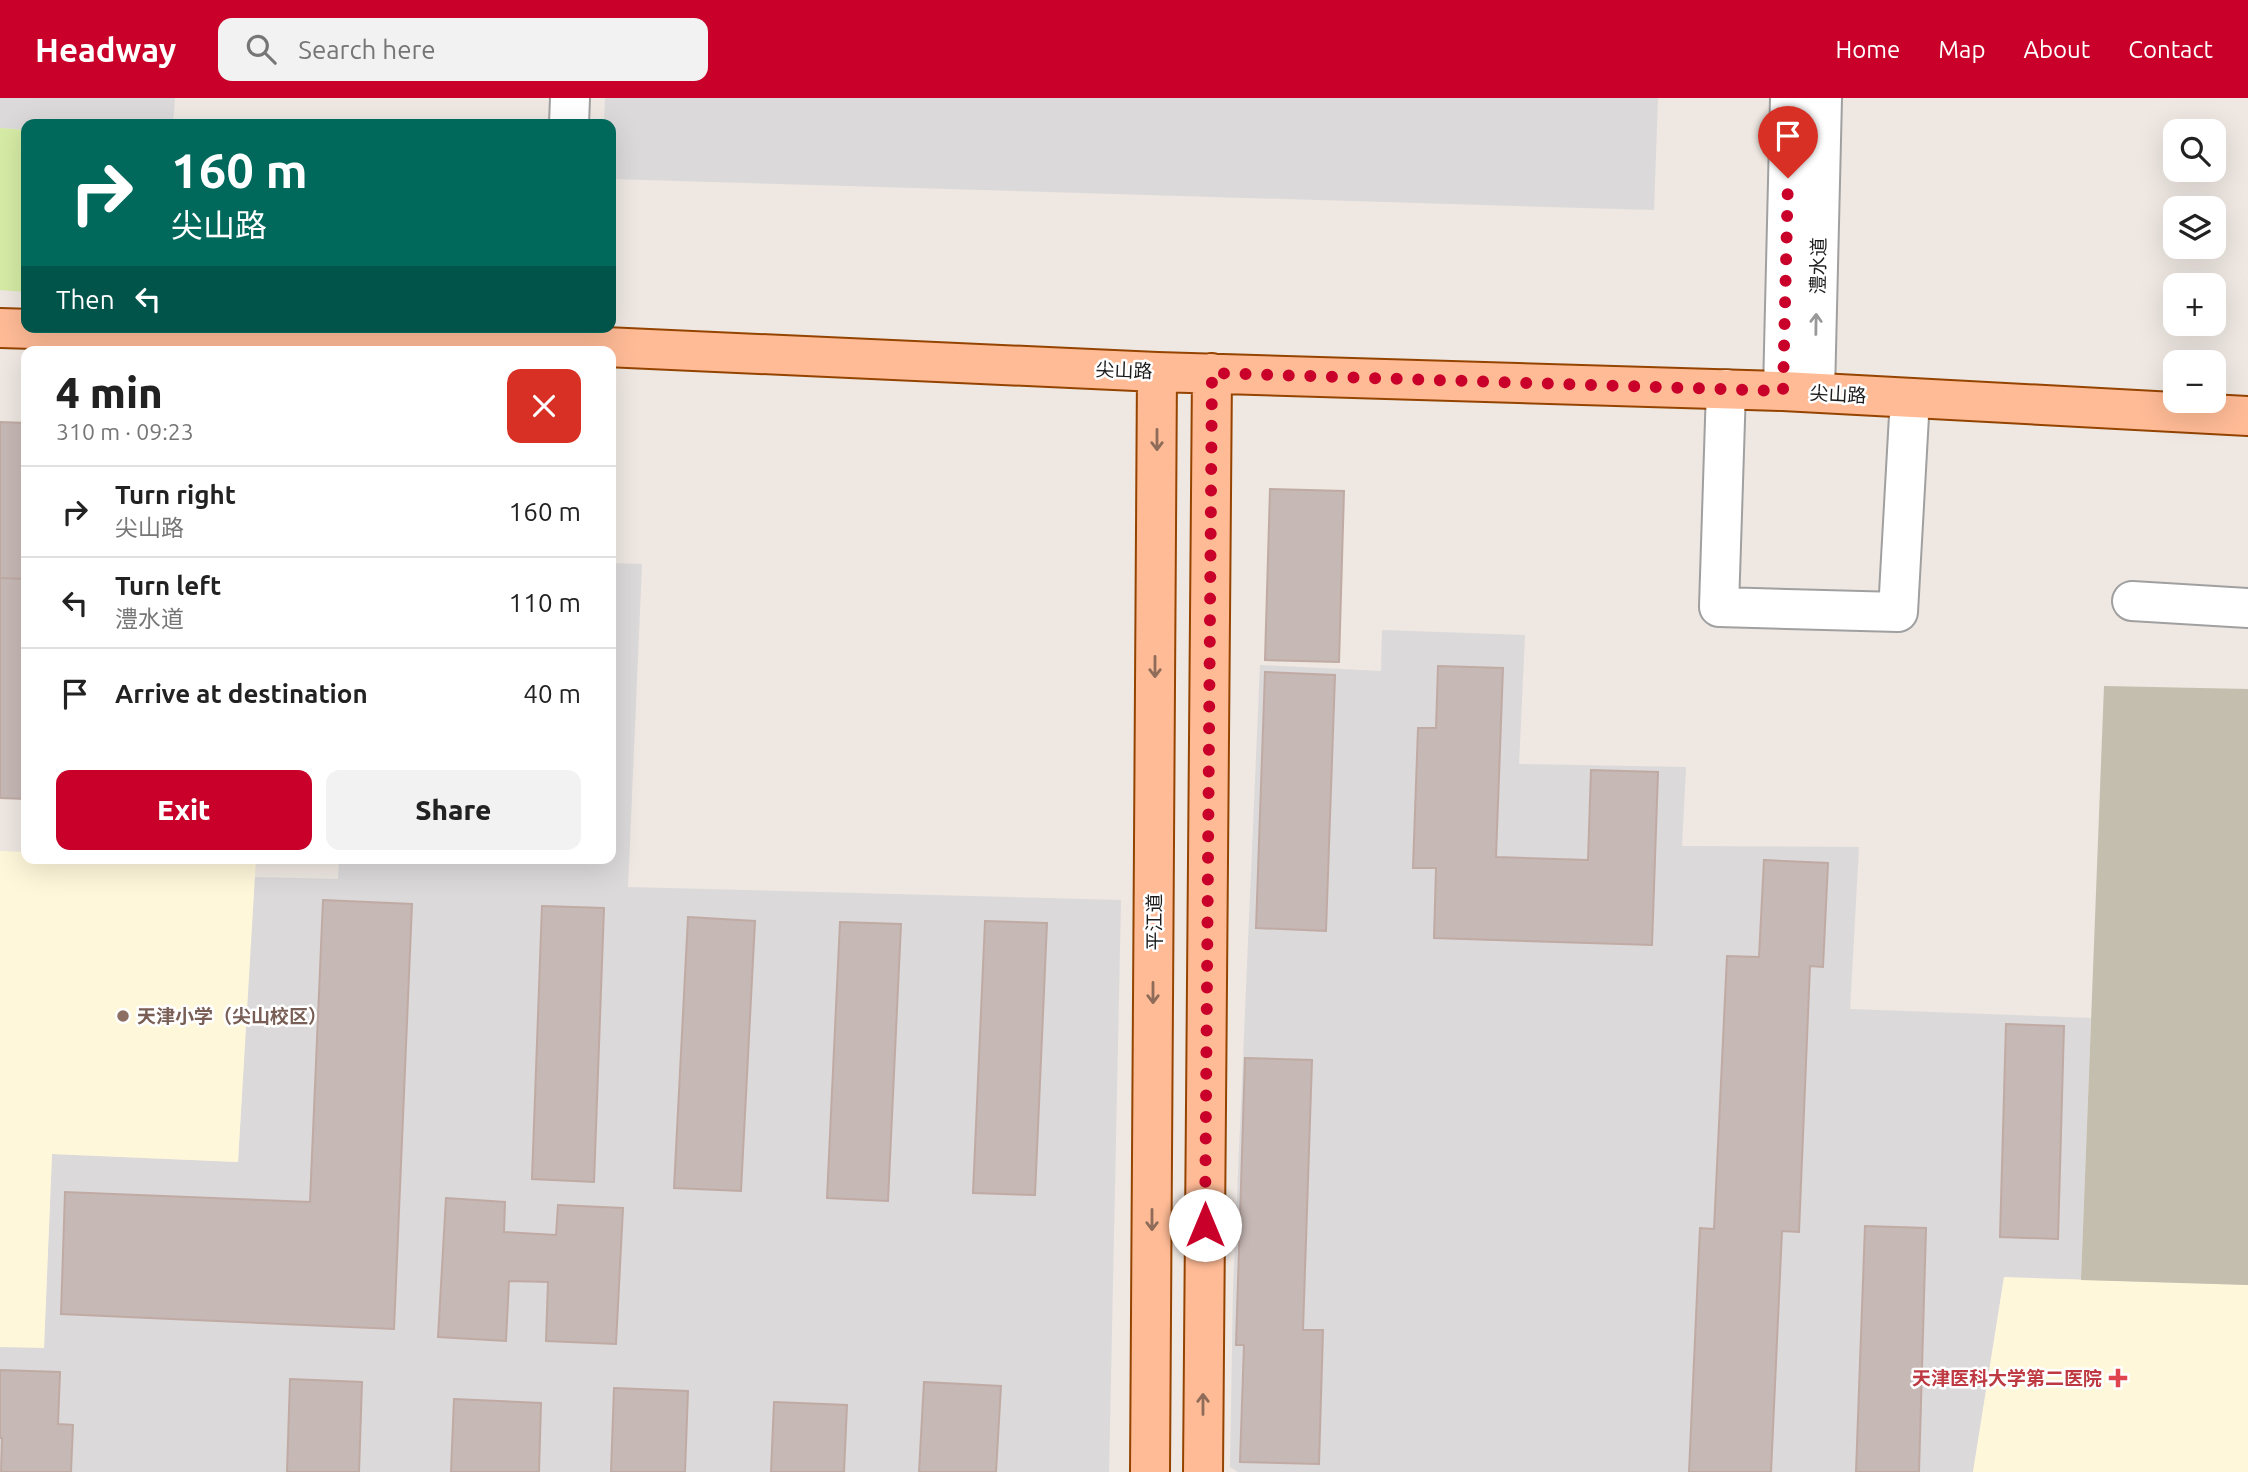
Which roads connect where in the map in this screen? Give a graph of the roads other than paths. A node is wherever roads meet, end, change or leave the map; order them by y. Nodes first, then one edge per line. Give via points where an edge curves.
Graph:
1 (570, 98) edge
2 (1790, 98) edge
3 (1822, 98) edge
4 (569, 119) edge
5 (0, 328) edge
6 (21, 328) edge
7 (351, 333) edge
8 (562, 336) edge
9 (1157, 372) junction
10 (1212, 373) junction
11 (1726, 389) junction
12 (1799, 392) junction
13 (1910, 398) junction
14 (2248, 416) edge
15 (2132, 601) dead end
16 (2248, 608) edge
17 (1150, 1472) edge
18 (1203, 1472) edge

1 - 4 street
2 - 12 street, 澧水道
12 -> 3 street, 澧水道
5 - 6 main road, 尖山路
7 - 8 main road, 尖山路
8 - 9 main road, 尖山路
9 - 10 main road, 尖山路
9 -> 17 main road, 平江道
10 - 11 main road, 尖山路
18 -> 10 main road
11 - 12 main road, 尖山路
11 - 13 street via 1719,607 1898,612
12 - 13 main road, 尖山路
13 - 14 main road, 尖山路
15 - 16 street

